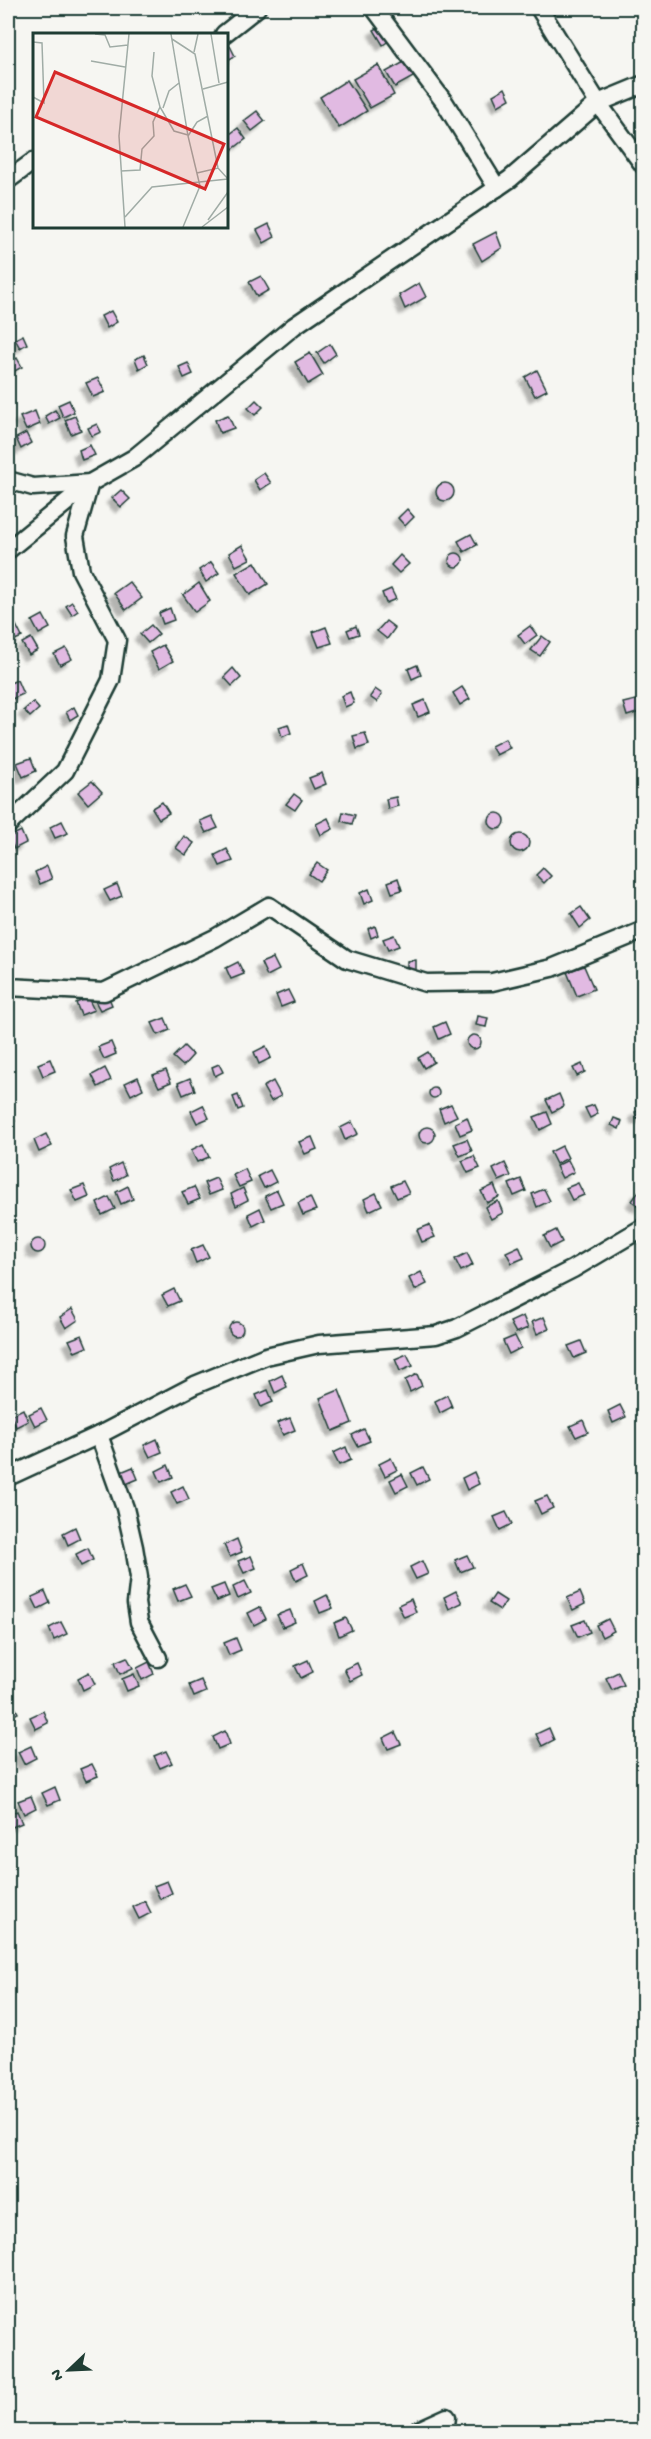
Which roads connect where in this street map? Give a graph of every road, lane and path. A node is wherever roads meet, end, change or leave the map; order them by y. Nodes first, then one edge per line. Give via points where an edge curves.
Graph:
1 (257, 8) edge
2 (374, 8) edge
3 (539, 8) edge
4 (225, 33) edge
5 (644, 84) edge
6 (598, 103) junction
7 (33, 162) edge
8 (644, 166) edge
9 (8, 180) edge
10 (497, 188) junction
11 (8, 480) edge
12 (90, 483) junction
13 (8, 550) edge
14 (8, 825) edge
15 (644, 930) edge
16 (8, 987) edge
17 (644, 1227) edge
18 (99, 1435) junction
19 (8, 1477) edge
20 (158, 1658) dead end
21 (414, 2432) edge
22 (445, 2432) edge

1 - 4 street
2 - 10 street via 445,103
3 - 6 street
5 - 6 street
6 - 8 street
6 - 10 street
7 - 9 street
10 - 12 street via 294,327 134,458
11 - 12 street via 33,487
12 - 13 street
12 - 14 street via 75,536 81,571 117,640 111,681 65,771
15 - 16 street via 532,973 492,982 426,983 347,959 268,906 215,938 104,992
17 - 18 street via 573,1269 457,1328 436,1335 319,1344 266,1356 195,1384
18 - 19 street
18 - 20 street via 125,1508 134,1547 139,1622
21 - 22 street via 447,2417

